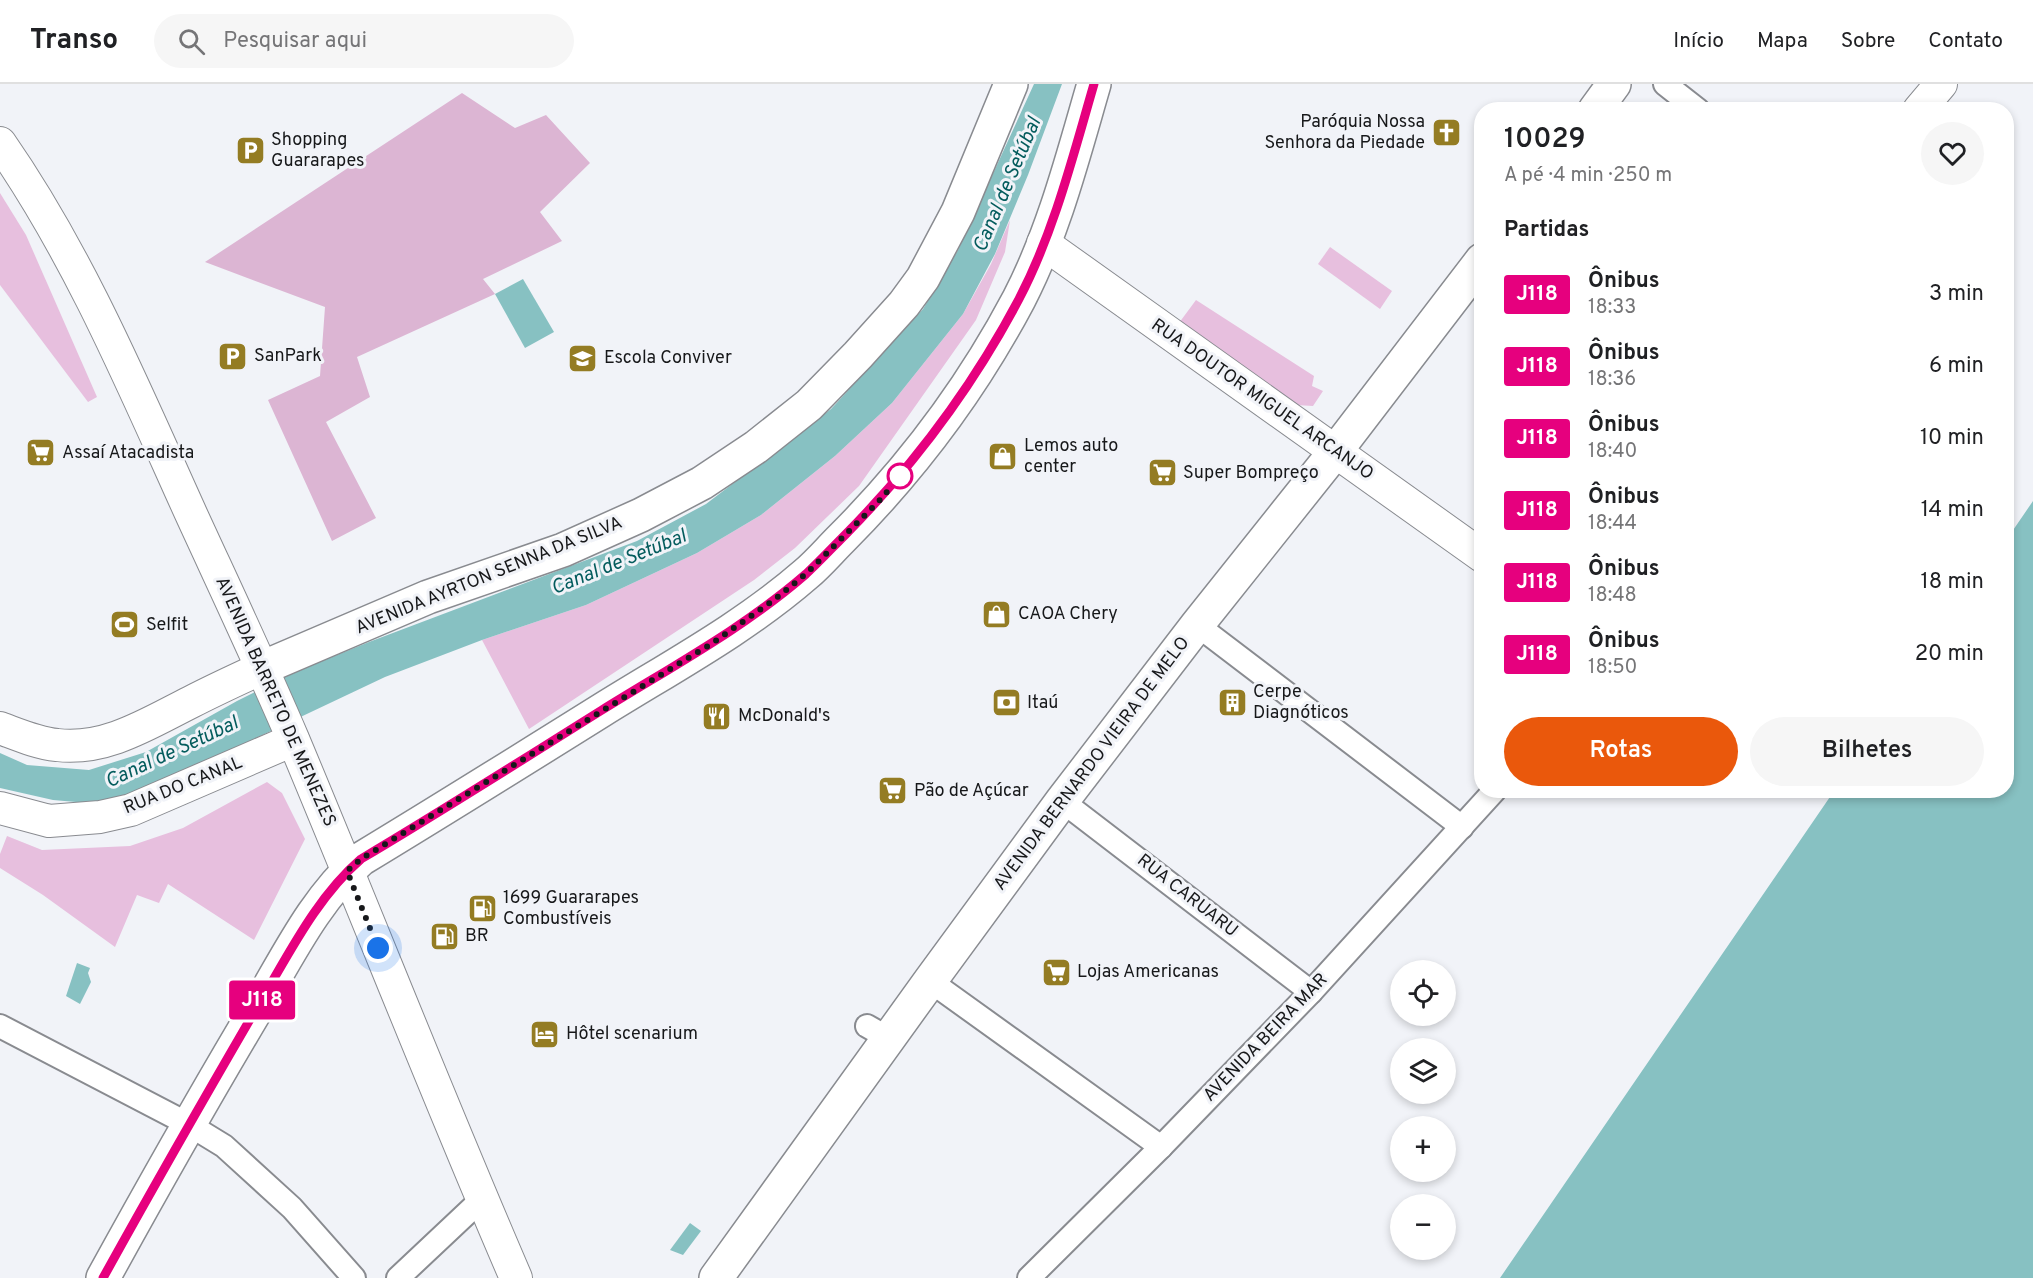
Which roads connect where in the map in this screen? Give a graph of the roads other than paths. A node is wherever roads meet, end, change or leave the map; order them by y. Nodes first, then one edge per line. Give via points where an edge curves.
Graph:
1 (1011, 84) edge
2 (1094, 84) edge
3 (1614, 84) edge
4 (1665, 84) edge
5 (1941, 84) edge
6 (1601, 102) edge
7 (1688, 102) edge
8 (1926, 102) edge
9 (0, 143) edge
10 (1043, 243) junction
11 (1474, 270) edge
12 (1335, 452) junction
13 (1474, 550) edge
14 (1197, 625) junction
15 (263, 672) junction
16 (0, 728) edge
17 (290, 732) junction
18 (1488, 798) edge
19 (1062, 801) junction
20 (0, 808) edge
21 (1462, 827) junction
22 (347, 871) junction
23 (930, 981) junction
24 (1311, 992) junction
25 (0, 1026) edge
26 (189, 1124) junction
27 (1161, 1147) junction
28 (482, 1199) junction
29 (103, 1278) edge
30 (354, 1278) edge
31 (398, 1278) edge
32 (516, 1278) edge
33 (716, 1278) edge
34 (1029, 1278) edge

1 - 15 main road, AVENIDA AYRTON SENNA DA SILVA via 958,212 923,278 904,304 809,405 756,447 702,483 592,537 428,597
2 - 10 main road
3 - 6 main road
4 - 7 street
5 - 8 main road
9 - 15 main road, AVENIDA BARRETO DE MENEZES via 49,218 102,319
10 - 12 main road, RUA DOUTOR MIGUEL ARCANJO
10 - 22 main road via 1019,297 967,388 881,499 807,573 711,644
11 - 12 main road, AVENIDA BERNARDO VIEIRA DE MELO
12 - 13 main road, RUA DOUTOR MIGUEL ARCANJO
12 - 14 main road, AVENIDA BERNARDO VIEIRA DE MELO
14 - 19 main road, AVENIDA BERNARDO VIEIRA DE MELO
14 - 21 street
15 - 16 main road via 116,738 58,746
15 - 17 main road, AVENIDA BARRETO DE MENEZES
17 - 20 main road, RUA DO CANAL via 131,810 100,818 49,821
17 - 22 main road, AVENIDA BARRETO DE MENEZES
18 - 21 street, AVENIDA BEIRA MAR
19 - 23 main road, AVENIDA BERNARDO VIEIRA DE MELO
19 - 24 street, RUA CARUARU
21 - 24 street, AVENIDA BEIRA MAR
22 - 26 main road via 312,916
22 - 28 main road, AVENIDA BARRETO DE MENEZES
23 - 27 street
23 - 33 main road, AVENIDA BERNARDO VIEIRA DE MELO via 878,1032
24 - 27 street, AVENIDA BEIRA MAR
25 - 26 street
26 - 29 main road
26 - 30 street via 255,1172
27 - 34 street, AVENIDA BEIRA MAR
28 - 31 street
28 - 32 main road, AVENIDA BARRETO DE MENEZES

